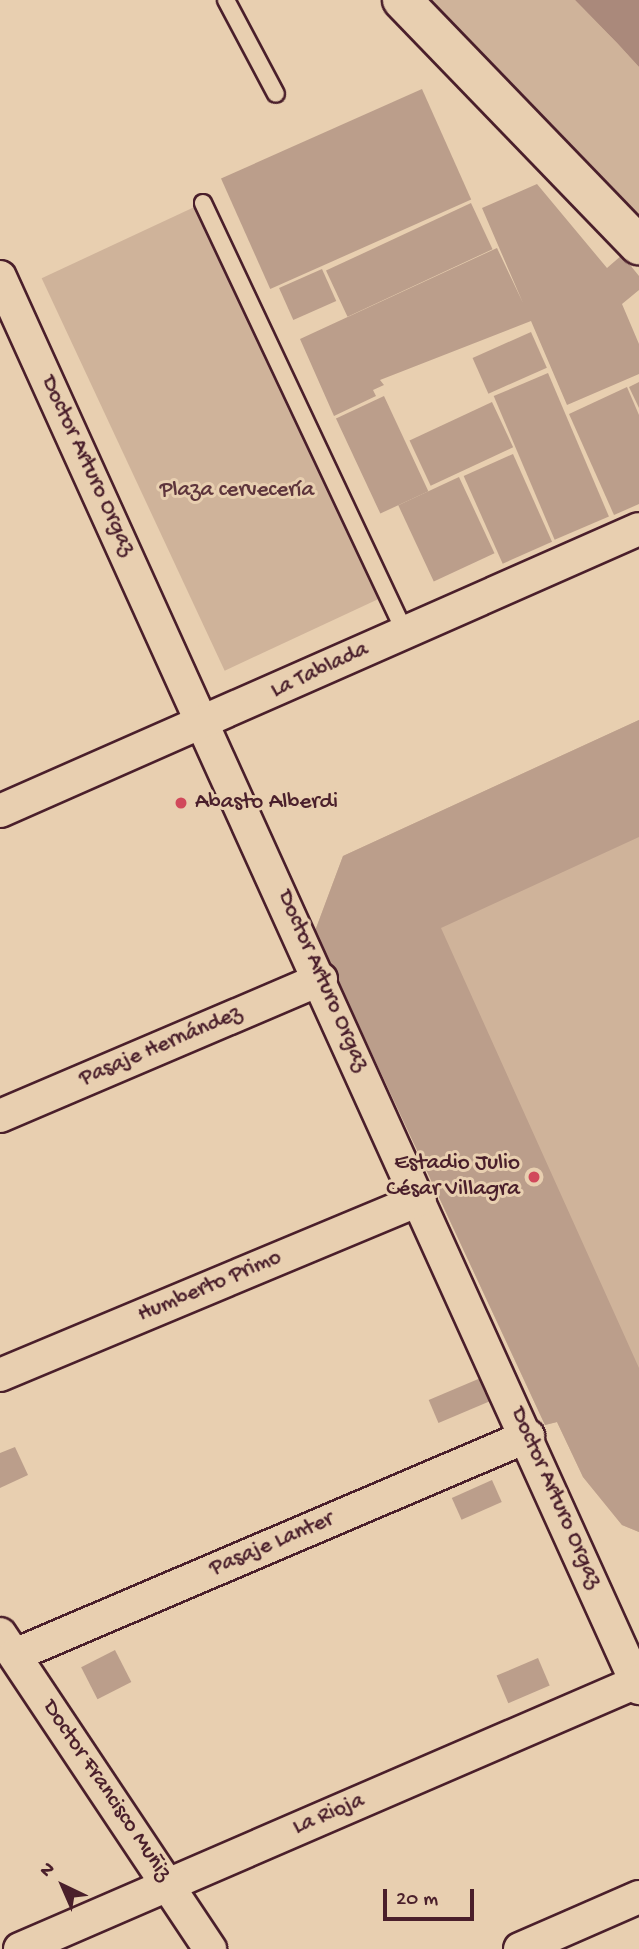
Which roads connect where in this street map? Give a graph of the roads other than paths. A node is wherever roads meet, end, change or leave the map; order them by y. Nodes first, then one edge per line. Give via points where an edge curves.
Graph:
1 (226, 0) edge
2 (402, 0) edge
3 (276, 94) dead end
4 (203, 203) dead end
5 (639, 245) edge
6 (0, 277) edge
7 (639, 529) edge
8 (405, 632) junction
9 (205, 724) junction
10 (0, 811) edge
11 (321, 979) junction
12 (0, 1116) edge
13 (419, 1199) junction
14 (0, 1375) edge
15 (528, 1436) junction
16 (7, 1644) edge
17 (638, 1684) edge
18 (168, 1885) junction
19 (639, 1897) edge
20 (20, 1949) edge
21 (210, 1949) edge
22 (520, 1949) edge

1 - 3 lane
2 - 5 main road
4 - 8 lane
6 - 9 street, Doctor Arturo Orgaz
7 - 8 street, La Tablada
8 - 9 street, La Tablada
9 - 10 street, La Tablada
9 - 11 street, Doctor Arturo Orgaz
11 - 12 street, Pasaje Hernández
11 - 13 street, Doctor Arturo Orgaz
13 - 14 street, Humberto Primo
13 - 15 street, Doctor Arturo Orgaz
15 - 16 street, Pasaje Lanter
15 - 17 street, Doctor Arturo Orgaz
16 - 18 street, Doctor Francisco Muñiz
17 - 18 street, La Rioja
18 - 20 street, La Rioja
18 - 21 street, Doctor Francisco Muñiz
19 - 22 street

